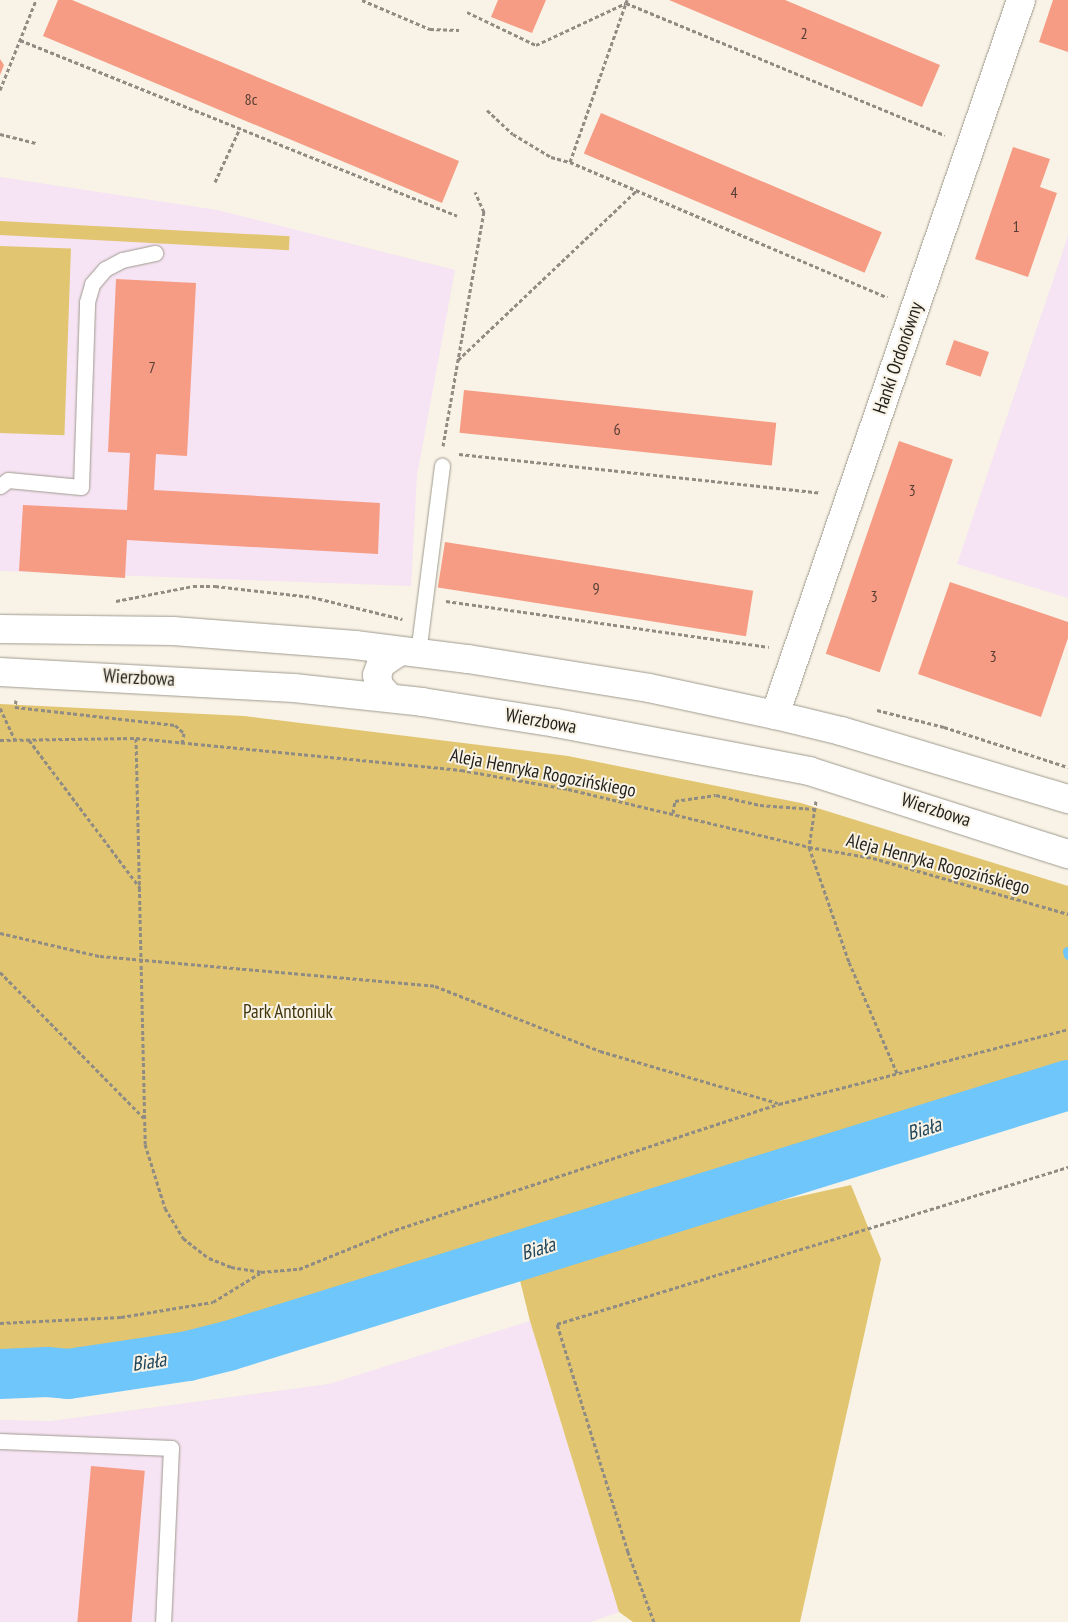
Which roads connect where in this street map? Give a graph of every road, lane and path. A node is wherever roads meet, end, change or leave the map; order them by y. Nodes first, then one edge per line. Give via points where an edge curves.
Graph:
1 (36, 0) edge
2 (362, 0) edge
3 (1022, 0) edge
4 (626, 2) edge
5 (467, 12) dead end
6 (460, 30) dead end
7 (20, 40) junction
8 (0, 90) edge
9 (487, 110) dead end
10 (240, 128) junction
11 (0, 134) edge
12 (945, 136) dead end
13 (37, 143) dead end
14 (570, 162) junction
15 (215, 182) dead end
16 (637, 190) junction
17 (475, 192) dead end
18 (457, 216) dead end
19 (155, 253) dead end
20 (887, 297) dead end
21 (458, 360) junction
22 (443, 459) junction
23 (0, 486) edge
24 (822, 493) dead end
25 (426, 598) junction
26 (0, 630) edge
27 (770, 647) dead end
28 (409, 652) junction
29 (0, 672) edge
30 (16, 697) dead end
31 (390, 698) junction
32 (0, 708) edge
33 (868, 708) dead end
34 (775, 715) junction
35 (136, 738) junction
36 (0, 740) edge
37 (15, 740) junction
38 (29, 740) junction
39 (182, 743) junction
40 (1068, 767) edge
41 (1068, 799) edge
42 (673, 813) junction
43 (809, 847) junction
44 (1068, 854) edge
45 (140, 888) junction
46 (1068, 914) edge
47 (0, 933) edge
48 (142, 958) junction
49 (0, 972) edge
50 (1068, 1029) edge
51 (897, 1073) junction
52 (779, 1104) junction
53 (144, 1118) junction
54 (1068, 1167) edge
55 (261, 1272) junction
56 (0, 1323) edge
57 (0, 1441) edge
58 (163, 1622) edge
59 (654, 1622) edge

1 - 7 path
2 - 6 path via 430,29
3 - 34 main road, Hanki Ordonówny
4 - 5 path via 536,45
4 - 12 path
4 - 14 path
7 - 8 path
7 - 10 path
9 - 14 path via 529,145
10 - 15 path
10 - 18 path
11 - 13 path
14 - 16 path
16 - 20 path
16 - 21 path
17 - 21 path via 484,212
19 - 23 lane via 122,260 105,269 92,284 87,302 81,487 8,480
21 - 22 path
22 - 24 path
22 - 25 lane
25 - 27 path
25 - 28 lane
26 - 28 main road via 173,631
28 - 31 main road via 381,664 377,675 379,686
28 - 34 main road via 649,688
29 - 31 main road, Wierzbowa via 294,688
30 - 39 path via 15,707 175,725 184,733
31 - 44 main road, Wierzbowa via 556,723 809,771
32 - 37 path
33 - 40 path via 944,727
34 - 41 main road via 841,731
35 - 38 path, Aleja Henryka Rogozińskiego
35 - 39 path, Aleja Henryka Rogozińskiego
35 - 45 path
36 - 37 path, Aleja Henryka Rogozińskiego
37 - 38 path, Aleja Henryka Rogozińskiego
38 - 45 path
39 - 42 path, Aleja Henryka Rogozińskiego via 461,770 568,789
42 - 43 path, Aleja Henryka Rogozińskiego
42 - 43 path via 675,801 716,794 760,805 814,809
43 - 46 path, Aleja Henryka Rogozińskiego via 873,858
43 - 51 path via 849,962
45 - 48 path
47 - 48 path via 100,956
48 - 52 path via 435,986 600,1051
48 - 53 path
49 - 53 path
50 - 51 path
51 - 52 path
52 - 55 path via 395,1230 298,1269
53 - 55 path via 151,1173 165,1208 184,1238 209,1258 231,1267
54 - 59 path via 557,1324 628,1552
55 - 56 path via 213,1302 121,1317
57 - 58 lane via 171,1448

